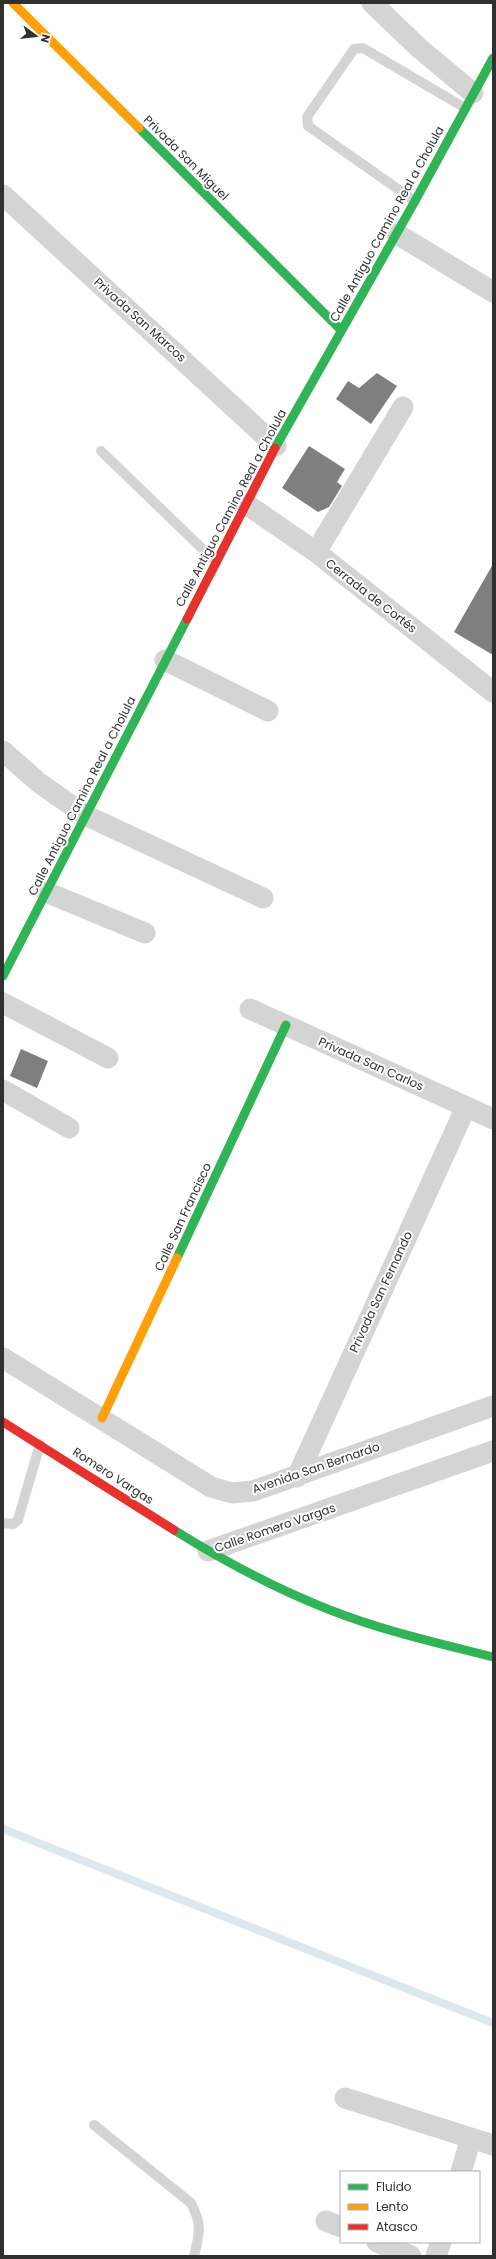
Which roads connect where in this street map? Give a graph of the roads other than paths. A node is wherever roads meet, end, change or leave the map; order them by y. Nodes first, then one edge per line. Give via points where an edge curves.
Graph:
1 (13, 3) edge
2 (372, 3) edge
3 (490, 70) edge
4 (469, 101) junction
5 (3, 195) edge
6 (415, 201) junction
7 (396, 234) junction
8 (493, 292) edge
9 (341, 330) junction
10 (403, 407) dead end
11 (276, 446) junction
12 (101, 451) dead end
13 (246, 504) junction
14 (316, 552) junction
15 (216, 562) junction
16 (165, 660) junction
17 (493, 692) edge
18 (268, 711) dead end
19 (3, 751) edge
20 (85, 816) junction
21 (46, 892) junction
22 (263, 898) dead end
23 (145, 933) dead end
24 (3, 976) edge
25 (3, 1003) edge
26 (250, 1009) dead end
27 (286, 1025) junction
28 (108, 1058) dead end
29 (3, 1090) edge
30 (466, 1107) junction
31 (493, 1119) edge
32 (69, 1128) dead end
33 (3, 1358) edge
34 (493, 1406) edge
35 (102, 1418) junction
36 (3, 1422) edge
37 (40, 1444) junction
38 (493, 1451) edge
39 (297, 1477) junction
40 (3, 1523) edge
41 (208, 1551) junction
42 (493, 1657) edge
43 (345, 2098) dead end
44 (94, 2125) dead end
45 (471, 2138) junction
46 (493, 2145) edge
47 (461, 2171) edge
48 (379, 2243) edge
49 (440, 2243) edge
50 (194, 2256) edge
51 (411, 2256) edge
52 (436, 2256) edge

1 - 9 street, Privada San Miguel
2 - 4 street
3 - 4 street, Calle Antiguo Camino Real a Cholula
4 - 6 street, Calle Antiguo Camino Real a Cholula
4 - 6 lane via 358,47 354,49 307,117 308,126
5 - 11 street, Privada San Marcos
6 - 7 street, Calle Antiguo Camino Real a Cholula
7 - 8 street
7 - 9 street, Calle Antiguo Camino Real a Cholula
9 - 11 street, Calle Antiguo Camino Real a Cholula
10 - 14 street
11 - 13 street, Calle Antiguo Camino Real a Cholula
12 - 15 lane
13 - 14 street, Cerrada de Cortés
13 - 15 street, Calle Antiguo Camino Real a Cholula
14 - 17 street, Cerrada de Cortés
15 - 16 street, Calle Antiguo Camino Real a Cholula
16 - 18 street
16 - 20 street, Calle Antiguo Camino Real a Cholula
19 - 20 street via 38,782
20 - 21 street, Calle Antiguo Camino Real a Cholula
20 - 22 street
21 - 23 street
21 - 24 street, Calle Antiguo Camino Real a Cholula
25 - 28 street
26 - 27 street, Privada San Carlos
27 - 30 street, Privada San Carlos
27 - 35 street, Calle San Francisco
29 - 32 street
30 - 31 street, Privada San Carlos
30 - 39 street, Privada San Fernando
33 - 35 street, Avenida San Bernardo
34 - 39 street, Avenida San Bernardo
35 - 39 street, Avenida San Bernardo via 211,1487 232,1493 253,1491
36 - 37 street, Romero Vargas
37 - 40 lane via 18,1520 13,1524
37 - 41 street, Romero Vargas
38 - 41 street, Calle Romero Vargas
41 - 42 street, Calle Romero Vargas via 288,1592 375,1626
43 - 45 street
44 - 50 lane via 191,2203 199,2218 200,2234
45 - 46 street
45 - 47 street
48 - 51 street
49 - 52 street

